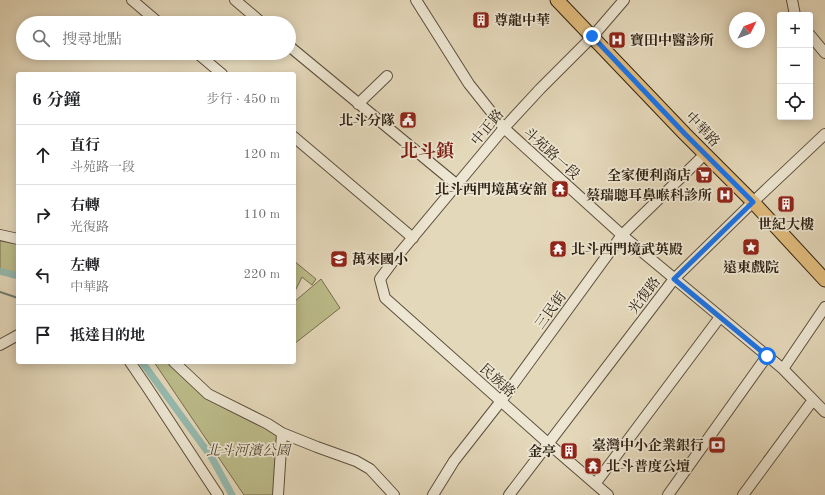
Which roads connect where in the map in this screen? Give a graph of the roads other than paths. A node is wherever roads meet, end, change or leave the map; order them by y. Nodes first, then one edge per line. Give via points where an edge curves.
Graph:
1 (132, 0) edge
2 (235, 0) edge
3 (416, 0) edge
4 (557, 0) edge
5 (624, 0) edge
6 (792, 0) edge
7 (794, 12) edge
8 (151, 16) edge
9 (254, 16) edge
10 (592, 36) junction
11 (813, 39) edge
12 (296, 52) edge
13 (825, 53) edge
14 (205, 60) edge
15 (220, 72) edge
16 (387, 76) dead end
17 (358, 104) junction
18 (504, 128) junction
19 (825, 134) edge
20 (296, 139) edge
21 (705, 154) junction
22 (456, 184) junction
23 (753, 202) junction
24 (0, 235) edge
25 (622, 235) junction
26 (412, 238) junction
27 (16, 239) edge
28 (380, 279) joint
29 (674, 279) junction
30 (825, 280) edge
31 (825, 307) edge
32 (720, 317) junction
33 (16, 336) edge
34 (0, 345) edge
35 (767, 356) junction
36 (131, 364) edge
37 (176, 364) edge
38 (783, 369) junction
39 (813, 400) junction
40 (501, 401) junction
41 (825, 412) edge
42 (282, 433) junction
43 (549, 444) junction
44 (595, 484) junction
45 (218, 495) edge
46 (278, 495) edge
47 (394, 495) edge
48 (433, 495) edge
49 (509, 495) edge
50 (608, 495) edge
51 (668, 495) edge
52 (743, 495) edge

1 - 8 street
2 - 9 street
3 - 18 street, 斗苑路一段 via 469,84
4 - 10 main road, 中華路
5 - 10 street, 中正路
6 - 7 street
10 - 18 street, 中正路
10 - 21 main road, 中華路
11 - 13 street
12 - 17 street
14 - 15 street
16 - 17 street
17 - 22 street
18 - 22 street, 中正路
18 - 25 street, 斗苑路一段
19 - 23 street, 光復路
20 - 26 street
21 - 23 main road, 中華路
21 - 25 street, 三民街
22 - 26 street, 中正路
23 - 29 street, 光復路
23 - 30 main road, 中華路
24 - 27 street
25 - 29 street, 斗苑路一段
25 - 40 street, 三民街
26 - 28 street, 中正路
28 - 40 street, 民族路 via 385,298
29 - 32 street, 斗苑路一段
29 - 43 street, 光復路
31 - 38 street
32 - 35 street, 斗苑路一段
32 - 44 street
33 - 34 street
35 - 38 street, 斗苑路一段
35 - 51 street
36 - 45 street
37 - 42 street via 208,394
38 - 39 street, 斗苑路一段
39 - 41 street, 斗苑路一段
39 - 52 street
40 - 43 street, 民族路
40 - 48 street, 三民街 via 454,461
42 - 46 street
42 - 47 street via 356,461 370,469
43 - 44 street, 民族路
43 - 49 street, 光復路
44 - 50 street, 民族路

